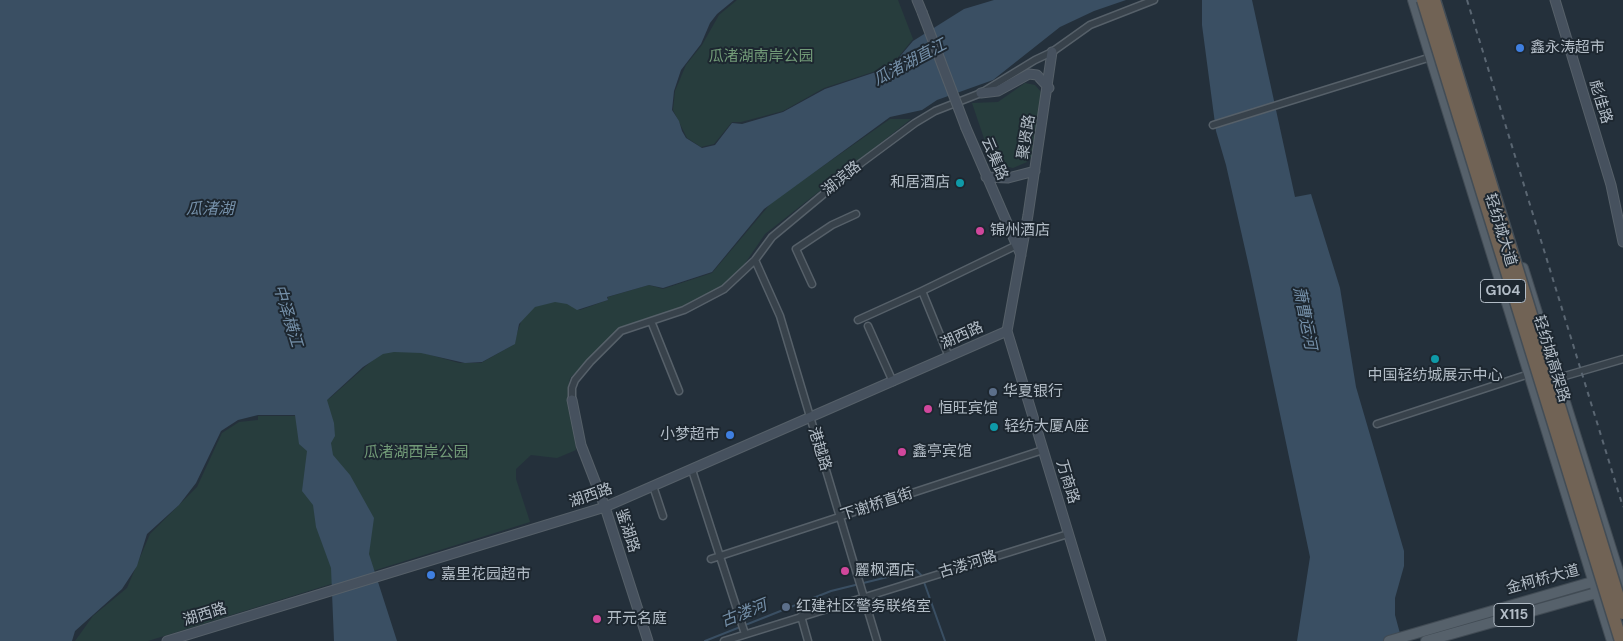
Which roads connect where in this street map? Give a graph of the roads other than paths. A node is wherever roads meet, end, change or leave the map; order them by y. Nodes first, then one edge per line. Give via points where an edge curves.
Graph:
1 (917, 0) edge
2 (1154, 0) edge
3 (1413, 0) edge
4 (1423, 0) edge
5 (1434, 0) edge
6 (1438, 0) edge
7 (1556, 0) edge
8 (1052, 52) junction
9 (1431, 56) junction
10 (1049, 88) junction
11 (981, 93) junction
12 (1213, 125) dead end
13 (1035, 170) junction
14 (986, 176) junction
15 (856, 214) dead end
16 (1623, 242) edge
17 (1017, 245) junction
18 (1022, 255) junction
19 (755, 260) junction
20 (812, 284) dead end
21 (922, 291) junction
22 (858, 320) dead end
23 (651, 321) junction
24 (868, 326) dead end
25 (1007, 331) junction
26 (949, 357) junction
27 (1623, 359) edge
28 (1529, 374) junction
29 (1558, 378) junction
30 (893, 382) junction
31 (679, 390) dead end
32 (572, 400) joint
33 (810, 419) junction
34 (1377, 424) dead end
35 (1043, 450) junction
36 (692, 470) junction
37 (653, 486) junction
38 (605, 507) junction
39 (663, 516) dead end
40 (840, 517) junction
41 (1068, 534) junction
42 (720, 556) junction
43 (711, 559) dead end
44 (1619, 560) edge
45 (1621, 574) edge
46 (1593, 581) junction
47 (1623, 585) edge
48 (1597, 592) junction
49 (864, 596) junction
50 (1623, 613) edge
51 (801, 616) junction
52 (744, 630) junction
53 (1429, 636) edge
54 (167, 641) edge
55 (648, 641) edge
56 (724, 641) edge
57 (808, 641) edge
58 (877, 641) edge
59 (1101, 641) edge
60 (1389, 641) edge
61 (1612, 641) edge
62 (1620, 641) edge

1 - 14 street, 云集路, bridge
2 - 8 street, 湖滨路 via 1090,25
3 - 9 main road, 轻纺城大道 / G104
4 - 62 highway, 轻纺城高架路, bridge
5 - 50 highway, 轻纺城高架路, bridge
6 - 29 main road, 轻纺城大道 / G104
7 - 16 street, 彪佳路 via 1611,185
8 - 10 street, 聚贤路
8 - 11 street, 湖滨路
9 - 12 street
9 - 28 main road, 轻纺城大道 / G104
10 - 11 street via 1037,75 1029,74 998,91
10 - 13 street, 聚贤路
11 - 19 street, 湖滨路 via 935,111 861,163 772,237
13 - 14 street via 1008,178
13 - 18 street, 聚贤路
14 - 17 street, 云集路
15 - 20 street via 832,225 796,249
17 - 18 street, 云集路
17 - 21 street
18 - 25 street
19 - 23 street, 湖滨路 via 724,289 684,310
19 - 33 street, 港越路 via 780,316
21 - 22 street
21 - 26 street
23 - 31 street
23 - 32 street, 湖滨路 via 622,331 590,362 575,380
24 - 30 street
25 - 26 street, 湖西路
25 - 35 street, 万商路
26 - 30 street, 湖西路
27 - 29 street
28 - 34 street
28 - 46 main road, 轻纺城大道 / G104
29 - 44 main road, 轻纺城大道 / G104
30 - 33 street, 湖西路
32 - 38 street, 鉴湖路 via 581,445
33 - 36 street, 湖西路
33 - 40 street, 港越路
35 - 40 street, 下谢桥直街
35 - 41 street, 万商路
36 - 37 street, 湖西路
36 - 42 street
37 - 38 street, 湖西路
37 - 39 street
38 - 54 street, 湖西路
38 - 55 street, 鉴湖路
40 - 42 street, 下谢桥直街
40 - 49 street, 港越路
41 - 49 street, 古溇河路
41 - 59 street, 万商路
42 - 43 street, 下谢桥直街
42 - 52 street
44 - 45 main road, 轻纺城大道 / G104
45 - 46 main road, 金柯桥大道 / X115
45 - 47 main road, 轻纺城大道 / G104
46 - 48 main road, 轻纺城大道 / G104
46 - 53 main road, 金柯桥大道 / X115
47 - 48 main road, 金柯桥大道
48 - 53 main road, 金柯桥大道 / X115
48 - 61 main road, 轻纺城大道 / G104
49 - 51 street, 古溇河路
49 - 58 street, 港越路
51 - 52 street, 古溇河路
51 - 57 street
52 - 56 street, 古溇河路
53 - 60 main road, 金柯桥大道 / X115

